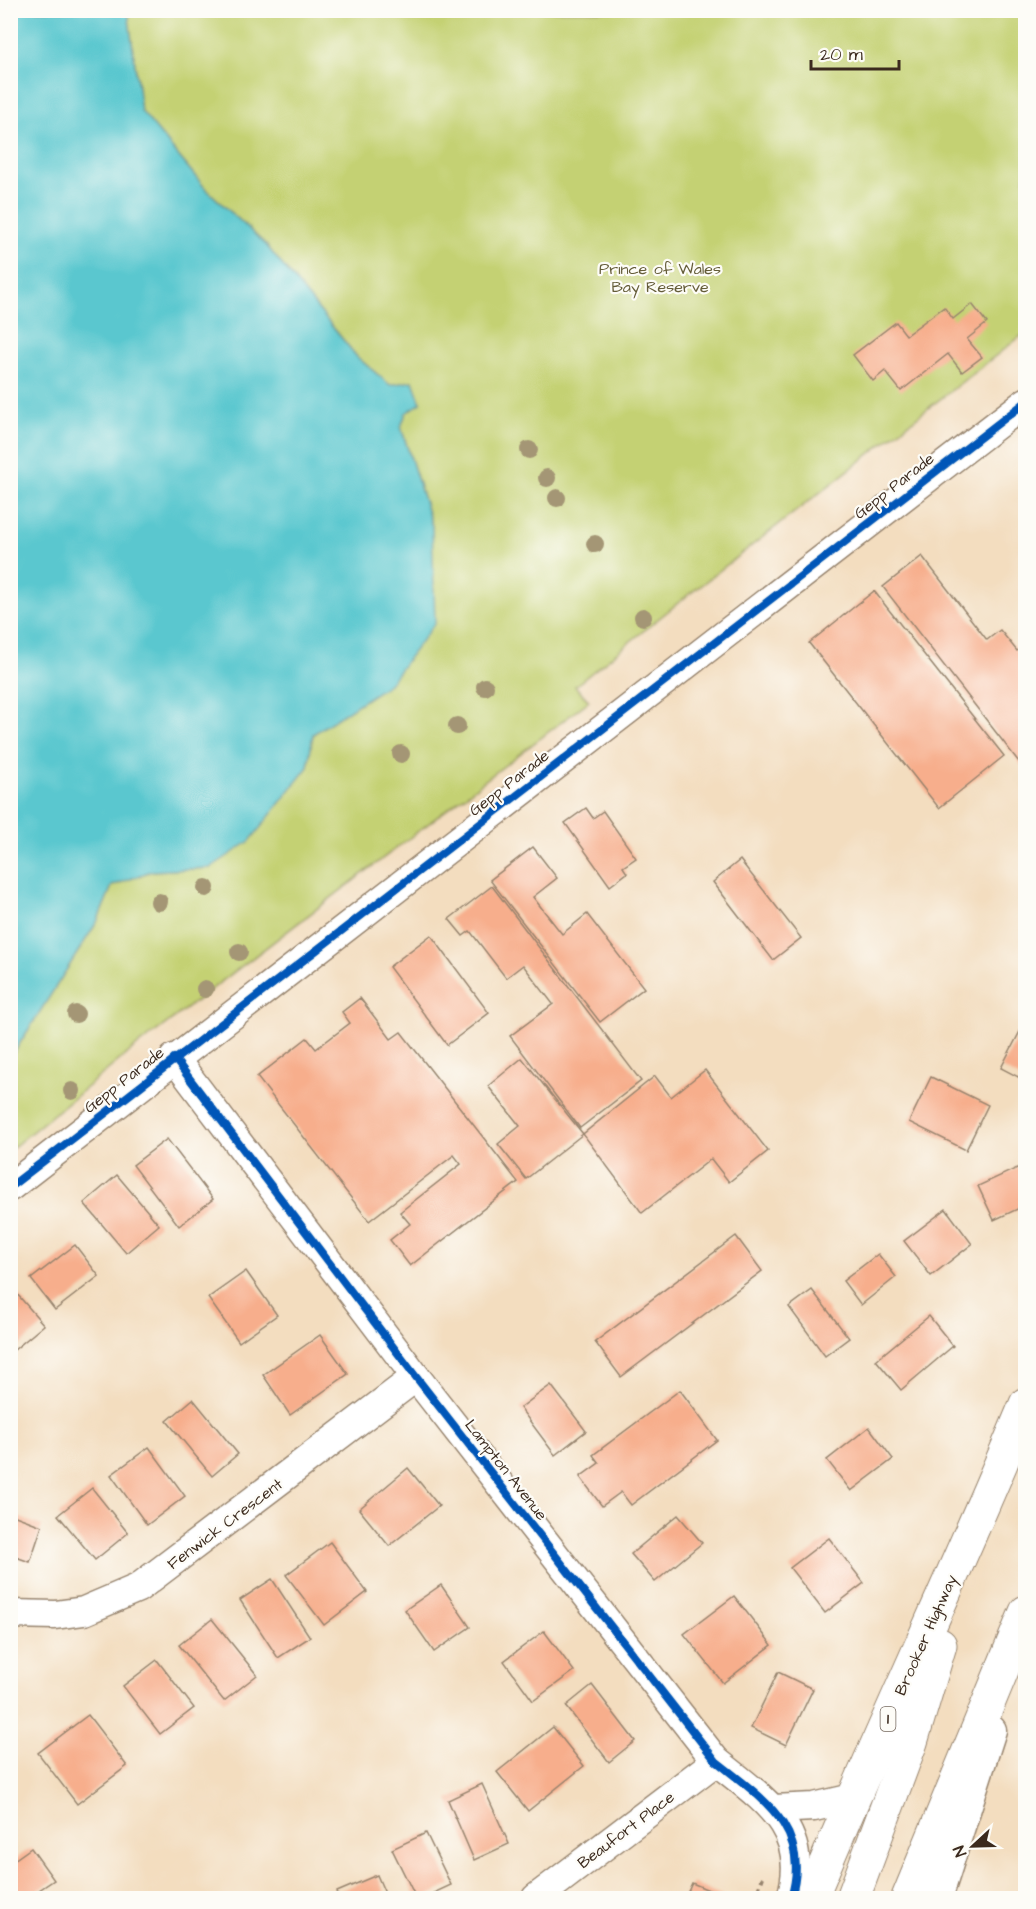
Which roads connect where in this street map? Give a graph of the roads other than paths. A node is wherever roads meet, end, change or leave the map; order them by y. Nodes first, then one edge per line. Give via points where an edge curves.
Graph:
1 (1026, 402) edge
2 (174, 1058) junction
3 (10, 1187) edge
4 (416, 1377) junction
5 (1026, 1404) edge
6 (969, 1541) junction
7 (1026, 1612) edge
8 (10, 1614) edge
9 (1026, 1625) edge
10 (716, 1761) junction
11 (853, 1798) junction
12 (774, 1809) junction
13 (536, 1899) edge
14 (791, 1899) edge
15 (812, 1899) edge
16 (853, 1899) edge
17 (908, 1899) edge
18 (938, 1899) edge

1 - 2 street, Gepp Parade
2 - 3 street, Gepp Parade
2 - 4 street, Lampton Avenue
4 - 8 street, Fenwick Crescent via 138,1588 84,1611
4 - 10 street, Lampton Avenue
5 - 6 highway, Brooker Highway / 1
6 - 11 highway, Brooker Highway / 1
6 - 16 highway via 911,1742
7 - 17 highway
9 - 18 street
10 - 12 street, Lampton Avenue
10 - 13 street, Beaufort Place
11 - 12 street via 814,1807
11 - 15 highway, Brooker Highway / 1
12 - 14 street, Lampton Avenue via 793,1843

